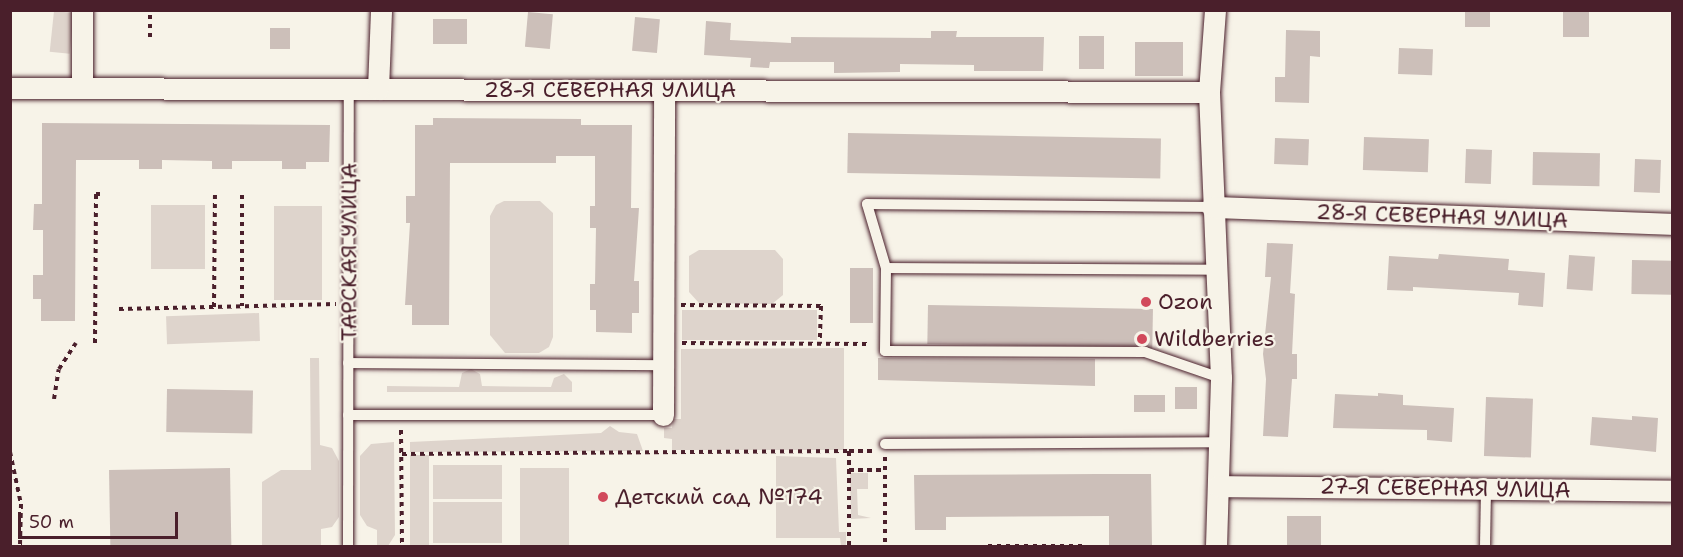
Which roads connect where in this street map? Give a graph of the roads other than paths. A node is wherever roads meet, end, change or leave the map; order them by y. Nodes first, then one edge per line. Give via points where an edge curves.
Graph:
1 (82, 10) edge
2 (381, 10) edge
3 (1215, 10) edge
4 (10, 88) edge
5 (82, 88) junction
6 (349, 89) junction
7 (378, 89) junction
8 (664, 90) junction
9 (1209, 92) junction
10 (1212, 207) junction
11 (1672, 224) edge
12 (886, 268) junction
13 (1217, 270) junction
14 (348, 363) junction
15 (663, 365) junction
16 (1221, 378) junction
17 (348, 415) junction
18 (663, 415) joint
19 (1218, 442) junction
20 (885, 444) dead end
21 (1218, 486) junction
22 (1486, 487) junction
23 (1672, 491) edge
24 (348, 546) edge
25 (1216, 546) edge
26 (1485, 546) edge

1 - 5 street
2 - 7 street
3 - 9 street
4 - 5 street, 28-Я СЕВЕРНАЯ УЛИЦА
5 - 6 street, 28-Я СЕВЕРНАЯ УЛИЦА
6 - 7 street, 28-Я СЕВЕРНАЯ УЛИЦА
6 - 14 lane, ТАРСКАЯ УЛИЦА
7 - 8 street, 28-Я СЕВЕРНАЯ УЛИЦА
8 - 9 street, 28-Я СЕВЕРНАЯ УЛИЦА
8 - 15 street via 672,340
9 - 10 street
10 - 11 street, 28-Я СЕВЕРНАЯ УЛИЦА
10 - 12 lane via 867,204
10 - 13 street
12 - 13 lane
12 - 16 lane via 885,351 1145,352
13 - 16 street
14 - 15 lane
14 - 17 lane, ТАРСКАЯ УЛИЦА
15 - 18 street
16 - 19 street
17 - 18 lane
17 - 24 lane, ТАРСКАЯ УЛИЦА
19 - 20 lane
19 - 21 street
21 - 22 street, 27-Я СЕВЕРНАЯ УЛИЦА
21 - 25 street
22 - 23 street, 27-Я СЕВЕРНАЯ УЛИЦА
22 - 26 lane

